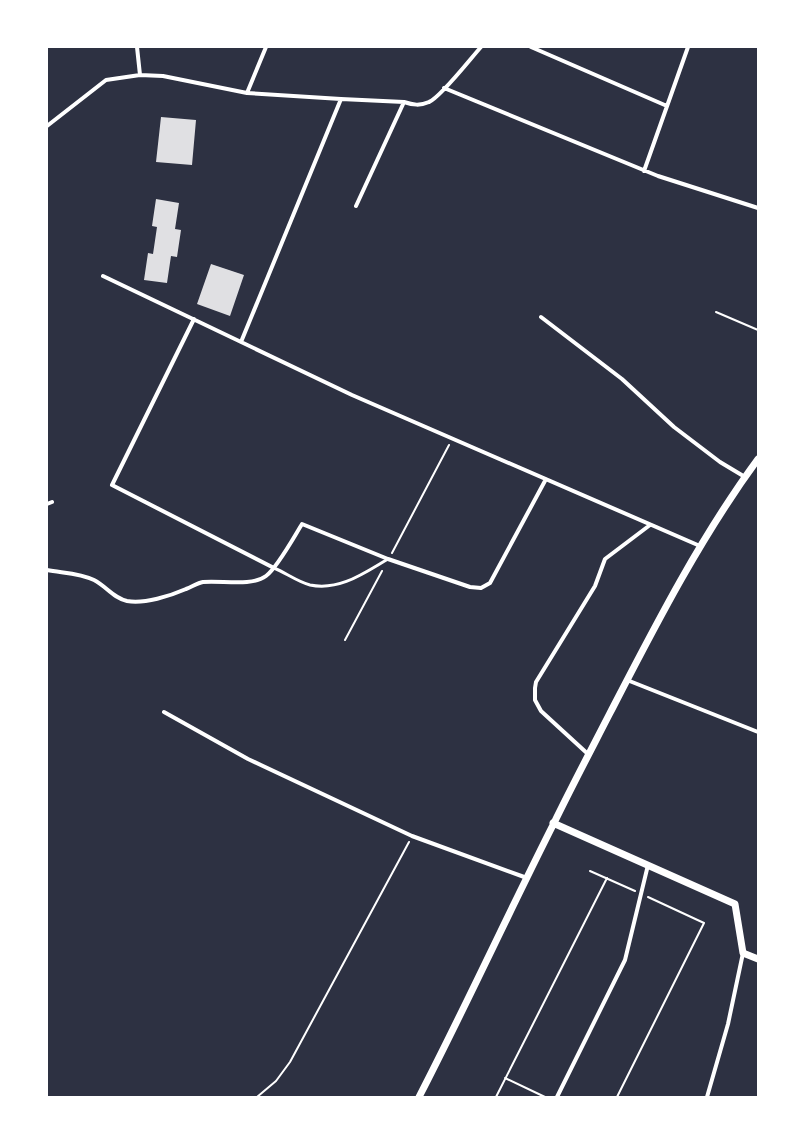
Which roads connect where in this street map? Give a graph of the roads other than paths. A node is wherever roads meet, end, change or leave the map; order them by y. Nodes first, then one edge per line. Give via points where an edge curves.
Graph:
1 (137, 47) edge
2 (266, 47) edge
3 (481, 47) edge
4 (531, 47) edge
5 (688, 47) edge
6 (140, 75) junction
7 (444, 88) junction
8 (247, 93) junction
9 (341, 99) junction
10 (404, 102) junction
11 (667, 106) junction
12 (47, 126) edge
13 (644, 171) junction
14 (356, 206) dead end
15 (758, 208) edge
16 (103, 276) dead end
17 (541, 317) dead end
18 (194, 319) junction
19 (241, 342) junction
20 (758, 459) edge
21 (745, 477) junction
22 (546, 479) junction
23 (52, 502) dead end
24 (47, 504) edge
25 (650, 525) junction
26 (700, 546) junction
27 (388, 559) junction
28 (274, 568) junction
29 (47, 570) edge
30 (627, 680) junction
31 (164, 712) dead end
32 (758, 732) edge
33 (588, 755) junction
34 (554, 823) junction
35 (648, 865) junction
36 (527, 878) junction
37 (743, 953) junction
38 (758, 959) edge
39 (419, 1097) edge
40 (557, 1097) edge
41 (707, 1097) edge

1 - 6 street
2 - 8 street
3 - 7 street
4 - 11 street
5 - 11 street
6 - 8 street via 163,76
6 - 12 street via 106,80
7 - 10 street via 428,103 414,105
7 - 13 street
8 - 9 street
9 - 10 street
9 - 19 street
10 - 14 street
11 - 13 street
13 - 15 street
16 - 18 street
17 - 21 street via 622,379 674,427 720,462
18 - 19 street
18 - 28 street via 112,485
19 - 22 street via 352,395
20 - 21 street
21 - 26 street
22 - 25 street
22 - 27 street via 490,583 486,586 470,587
23 - 24 street
25 - 26 street
25 - 33 street via 604,559 595,586 534,688 535,700 541,711
26 - 30 street
27 - 28 lane via 357,577 328,586 302,582
27 - 28 street via 302,524
28 - 29 street via 267,576 257,580 201,582 166,596 135,601 114,596 101,584 85,576
30 - 32 street
30 - 33 street
31 - 36 street via 248,759 412,836
33 - 34 street
34 - 35 street
34 - 36 street
35 - 37 street via 736,904
35 - 40 street via 625,960
36 - 39 street
37 - 38 street
37 - 41 street via 728,1024

